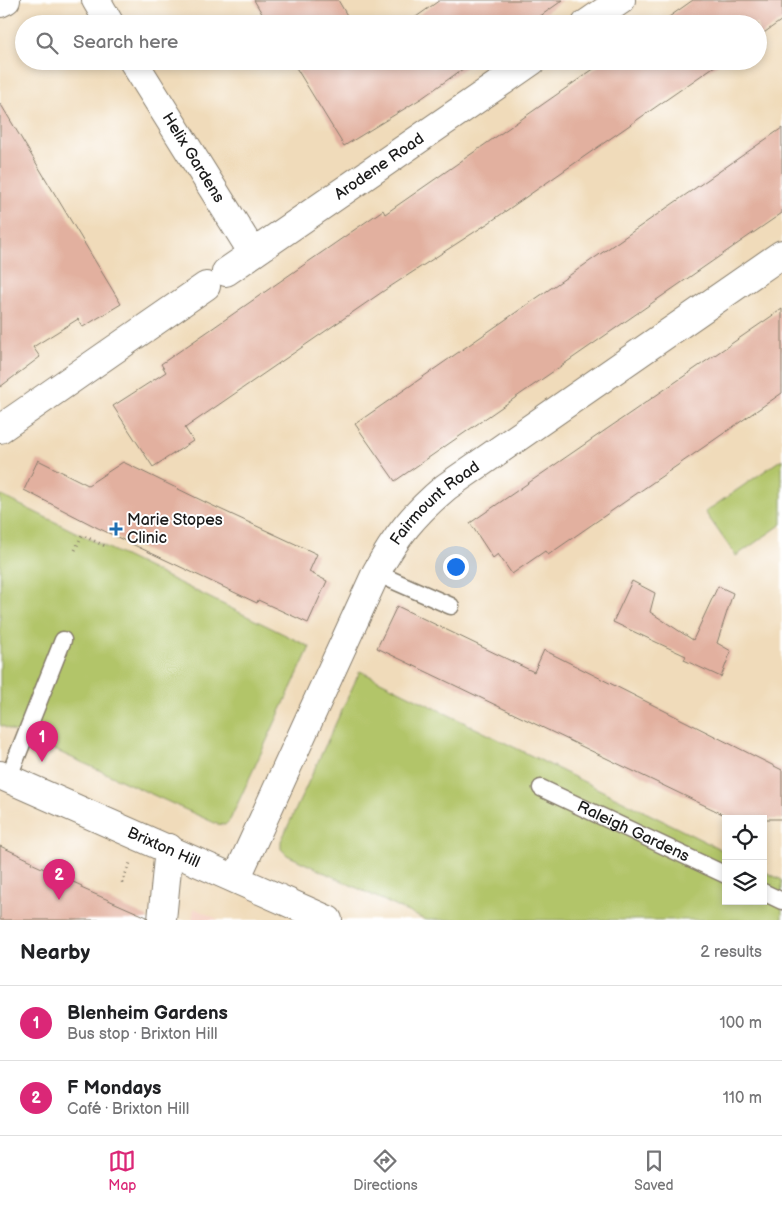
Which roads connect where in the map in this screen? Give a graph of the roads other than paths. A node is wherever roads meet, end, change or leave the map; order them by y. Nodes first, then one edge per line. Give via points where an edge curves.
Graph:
1 (6, 0) edge
2 (96, 0) edge
3 (621, 0) edge
4 (0, 3) edge
5 (105, 15) edge
6 (599, 15) edge
7 (139, 70) edge
8 (519, 70) edge
9 (253, 253) junction
10 (782, 254) edge
11 (0, 430) edge
12 (376, 573) junction
13 (451, 606) dead end
14 (63, 640) dead end
15 (4, 777) edge
16 (541, 788) dead end
17 (169, 848) junction
18 (722, 873) edge
19 (236, 879) junction
20 (767, 894) edge
21 (782, 901) edge
22 (162, 920) edge
23 (328, 920) edge

1 - 4 main road
2 - 5 main road
3 - 6 main road
7 - 9 main road, Helix Gardens
8 - 9 main road, Arodene Road
9 - 11 main road, Arodene Road
10 - 12 main road, Fairmount Road via 446,486 410,521
12 - 13 lane
12 - 19 main road, Fairmount Road
14 - 15 lane
15 - 17 main road, Brixton Hill
16 - 18 lane, Raleigh Gardens
17 - 19 main road, Brixton Hill
17 - 22 main road
19 - 23 main road, Brixton Hill
20 - 21 lane

